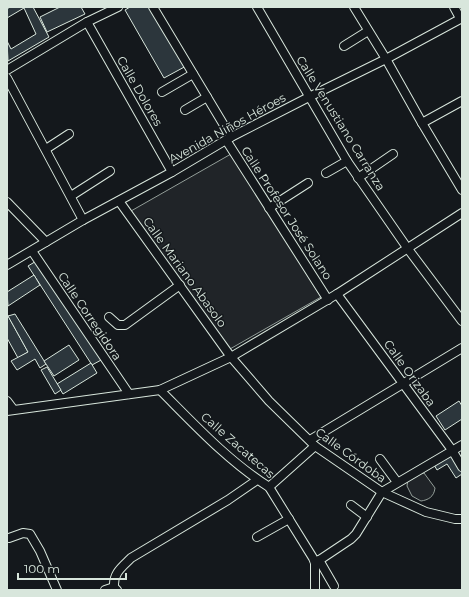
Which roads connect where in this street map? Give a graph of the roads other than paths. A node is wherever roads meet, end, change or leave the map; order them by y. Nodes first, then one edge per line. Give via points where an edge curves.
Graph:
1 (118, 7) edge
2 (153, 7) edge
3 (257, 7) edge
4 (354, 7) edge
5 (454, 7) edge
6 (461, 18) edge
7 (87, 22) junction
8 (368, 30) junction
9 (344, 46) dead end
10 (386, 59) junction
11 (7, 70) edge
12 (193, 74) junction
13 (7, 78) edge
14 (162, 92) dead end
15 (207, 97) junction
16 (309, 97) junction
17 (462, 101) edge
18 (185, 110) dead end
19 (422, 123) junction
20 (69, 134) dead end
21 (229, 138) junction
22 (46, 149) junction
23 (393, 154) dead end
24 (347, 161) junction
25 (110, 171) dead end
26 (172, 172) junction
27 (326, 174) dead end
28 (358, 178) junction
29 (308, 183) dead end
30 (462, 190) edge
31 (71, 196) junction
32 (119, 201) junction
33 (7, 202) edge
34 (269, 208) junction
35 (462, 213) edge
36 (83, 220) junction
37 (46, 242) junction
38 (408, 249) junction
39 (32, 251) junction
40 (7, 265) edge
41 (180, 285) junction
42 (337, 294) junction
43 (328, 300) junction
44 (109, 317) dead end
45 (462, 321) edge
46 (462, 348) edge
47 (231, 357) junction
48 (403, 384) junction
49 (160, 390) junction
50 (129, 394) junction
51 (7, 401) edge
52 (10, 410) edge
53 (312, 443) junction
54 (462, 446) edge
55 (452, 450) junction
56 (380, 459) dead end
57 (462, 467) edge
58 (257, 480) junction
59 (397, 482) junction
60 (269, 487) junction
61 (382, 492) junction
62 (351, 505) dead end
63 (367, 517) junction
64 (289, 519) junction
65 (462, 519) edge
66 (257, 537) dead end
67 (9, 538) dead end
68 (317, 561) junction
69 (334, 586) dead end
70 (115, 588) edge
71 (58, 590) edge
72 (105, 590) edge
73 (315, 590) edge

1 - 7 street
2 - 12 street, Calle Profesor José Solano
3 - 16 street, Calle Venustiano Carranza
4 - 8 street
5 - 6 street
6 - 10 street, Avenida Niños Héroes
7 - 11 street
7 - 26 street, Calle Dolores
8 - 9 street
8 - 10 street
10 - 16 street, Avenida Niños Héroes
10 - 19 street
12 - 14 street
12 - 15 street, Calle Profesor José Solano
13 - 22 street
15 - 18 street
15 - 21 street, Calle Profesor José Solano
16 - 21 street, Avenida Niños Héroes
16 - 24 street, Calle Venustiano Carranza
17 - 19 street
19 - 30 street
20 - 22 street
21 - 26 street, Avenida Niños Héroes
21 - 34 street, Calle Profesor José Solano
22 - 31 street
23 - 28 street
24 - 27 street
24 - 28 street, Calle Venustiano Carranza
25 - 31 street
26 - 32 street, Avenida Niños Héroes
28 - 38 street, Calle Venustiano Carranza
29 - 34 street
31 - 36 street
32 - 36 street, Avenida Niños Héroes
32 - 41 street, Calle Mariano Abasolo
33 - 37 street
34 - 43 street, Calle Profesor José Solano
35 - 38 street
36 - 37 street, Avenida Niños Héroes
37 - 39 street, Avenida Niños Héroes
38 - 42 street
38 - 45 street, Calle Venustiano Carranza
39 - 40 street, Avenida Niños Héroes
39 - 50 street, Calle Corregidora
41 - 44 street via 123,326
41 - 47 street, Calle Mariano Abasolo
42 - 43 street
42 - 48 street, Calle Orizaba
43 - 47 street
46 - 48 street
47 - 49 street
47 - 53 street, Calle Córdoba via 269,401
48 - 53 street
48 - 55 street, Calle Orizaba
49 - 50 street
49 - 58 street, Calle Zacatecas via 214,443
50 - 52 street
51 - 52 street
53 - 60 street
53 - 61 street, Calle Córdoba
54 - 55 street
55 - 57 street, Calle Orizaba
55 - 59 street
56 - 59 street
58 - 60 street, Calle Zacatecas
58 - 70 street via 131,558 117,572
59 - 61 street
60 - 64 street, Calle Zacatecas
61 - 63 street
61 - 65 street, Calle Córdoba via 426,512
62 - 63 street
63 - 68 street via 351,539
64 - 66 street
64 - 68 street, Calle Zacatecas
67 - 71 street via 23,533 30,534
68 - 69 street
68 - 73 street, Calle Zacatecas
70 - 72 street

